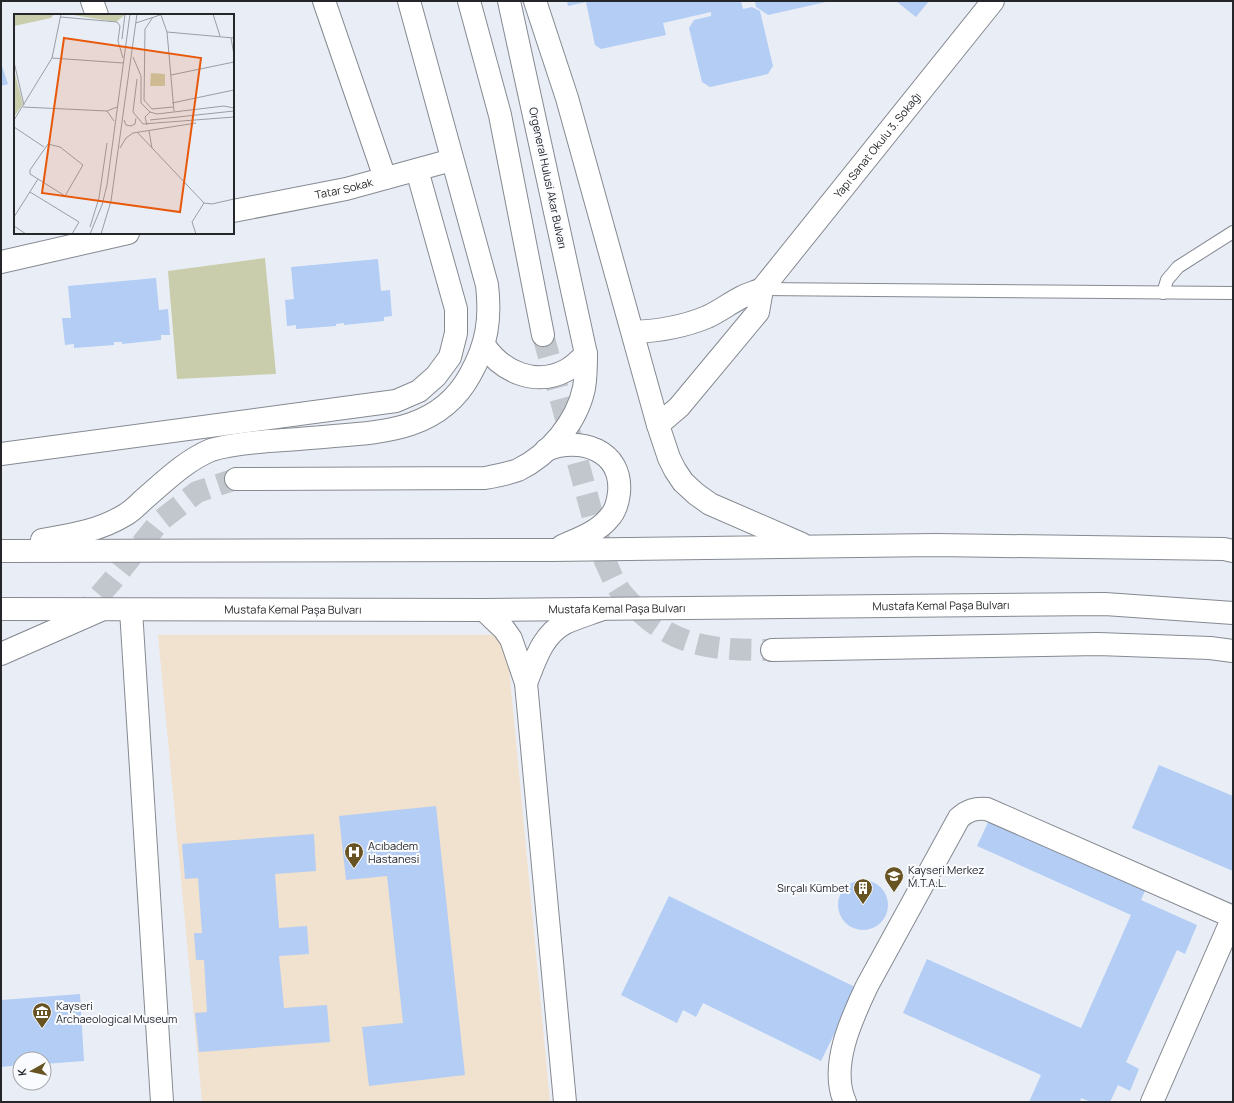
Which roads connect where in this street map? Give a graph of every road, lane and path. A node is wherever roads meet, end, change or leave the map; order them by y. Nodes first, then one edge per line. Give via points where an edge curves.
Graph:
1 (92, 1) edge
2 (324, 1) edge
3 (409, 1) edge
4 (469, 1) edge
5 (509, 1) edge
6 (535, 1) edge
7 (993, 1) edge
8 (98, 14) edge
9 (452, 160) junction
10 (417, 170) junction
11 (385, 178) junction
12 (234, 211) edge
13 (1233, 232) edge
14 (124, 234) edge
15 (1, 262) edge
16 (762, 289) junction
17 (1163, 293) junction
18 (1233, 293) edge
19 (632, 332) junction
20 (543, 335) tunnel mouth
21 (484, 345) junction
22 (586, 354) junction
23 (658, 425) junction
24 (546, 450) junction
25 (1, 454) edge
26 (236, 479) tunnel mouth
27 (809, 546) junction
28 (1, 547) edge
29 (551, 550) junction
30 (1, 551) edge
31 (1233, 551) edge
32 (604, 608) junction
33 (1, 609) edge
34 (100, 610) junction
35 (131, 610) junction
36 (484, 610) junction
37 (1233, 614) edge
38 (772, 650) tunnel mouth
39 (1233, 651) edge
40 (1, 654) edge
41 (526, 683) junction
42 (162, 1102) edge
43 (565, 1102) edge
44 (845, 1102) edge
45 (1152, 1102) edge

1 - 8 main road
2 - 11 main road
3 - 9 main road
4 - 20 main road via 500,115
5 - 22 main road, Orgeneral Hulusi Akar Bulvarı
6 - 19 main road via 567,98
7 - 16 main road, Yapı Sanat Okulu 3. Sokağı
9 - 10 main road, Tatar Sokak
9 - 21 main road via 487,285 489,306
10 - 11 main road, Tatar Sokak
10 - 25 main road via 456,309 456,333 450,357 436,376 419,391 396,401
11 - 12 main road, Tatar Sokak via 346,189
13 - 17 lane via 1178,267 1167,280
14 - 15 main road
16 - 17 lane
16 - 19 main road, Yapı Sanat Okulu 3. Sokağı via 690,324 653,332
16 - 23 main road, Yapı Sanat Okulu 3. Sokağı via 758,312 678,407
17 - 18 lane
19 - 23 main road
21 - 22 main road via 502,365 527,376 540,377 560,373
21 - 28 main road via 471,374 456,395 447,405 424,420 407,427 373,432 241,443 212,450 181,467 126,515 109,523 72,535
22 - 24 main road, Orgeneral Hulusi Akar Bulvarı via 584,389 578,406 570,422
23 - 27 main road via 675,470 696,494 710,504
24 - 26 main road via 518,470 485,478
24 - 29 main road via 567,444 579,444 594,449 606,456 613,465 619,486 611,517 603,525
27 - 29 main road
27 - 31 main road via 936,545
29 - 30 main road
32 - 36 main road, Mustafa Kemal Paşa Bulvarı
32 - 37 main road, Mustafa Kemal Paşa Bulvarı via 1105,604
32 - 41 main road via 564,624 553,632 544,642
33 - 34 main road, Mustafa Kemal Paşa Bulvarı
34 - 35 main road, Mustafa Kemal Paşa Bulvarı
34 - 40 main road
35 - 36 main road, Mustafa Kemal Paşa Bulvarı
35 - 42 main road
36 - 41 main road via 511,639
38 - 39 main road via 1098,644
41 - 43 main road
44 - 45 main road via 840,1084 840,1068 848,1030 857,1007 959,818 977,808 986,808 1232,917

